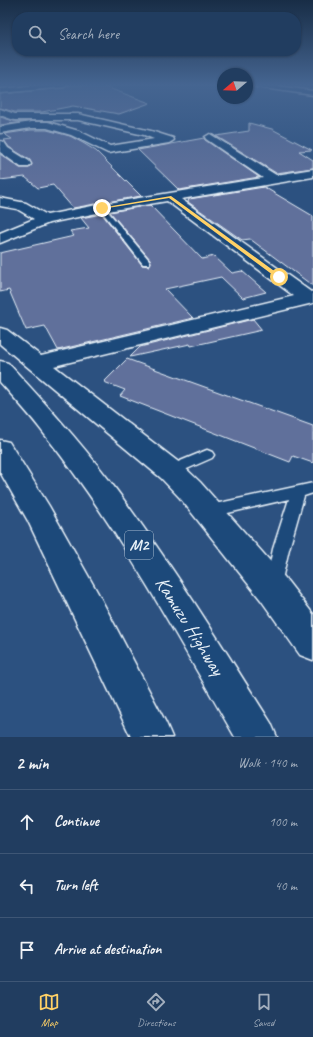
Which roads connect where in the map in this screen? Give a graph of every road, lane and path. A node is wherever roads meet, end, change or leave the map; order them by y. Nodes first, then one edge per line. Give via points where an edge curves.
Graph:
1 (88, 119) edge
2 (0, 130) edge
3 (210, 137) dead end
4 (0, 144) edge
5 (26, 164) dead end
6 (313, 173) edge
7 (275, 180) junction
8 (170, 197) junction
9 (0, 202) edge
10 (102, 208) junction
11 (45, 220) junction
12 (0, 238) edge
13 (146, 262) dead end
14 (311, 298) edge
15 (0, 334) edge
16 (37, 363) junction
17 (0, 368) edge
18 (0, 449) edge
19 (207, 455) dead end
20 (171, 470) junction
21 (313, 488) edge
22 (298, 492) junction
23 (207, 512) junction
24 (273, 589) junction
25 (313, 642) edge
26 (152, 737) edge
27 (257, 737) edge

1 - 2 main road via 169,140 108,150 75,133 48,125
3 - 7 main road
4 - 5 main road via 4,150
6 - 7 main road
7 - 8 main road
8 - 10 main road
8 - 14 main road
9 - 11 main road via 21,206
10 - 11 main road
10 - 13 lane
11 - 12 main road
14 - 16 main road
15 - 16 main road
16 - 20 main road
17 - 27 main road, Kamuzu Highway / M2 via 9,375 54,428 99,487 154,569
18 - 26 main road via 39,514
19 - 20 lane
20 - 23 main road
21 - 22 lane
22 - 23 lane
22 - 24 lane via 281,549
23 - 24 main road
24 - 25 main road

